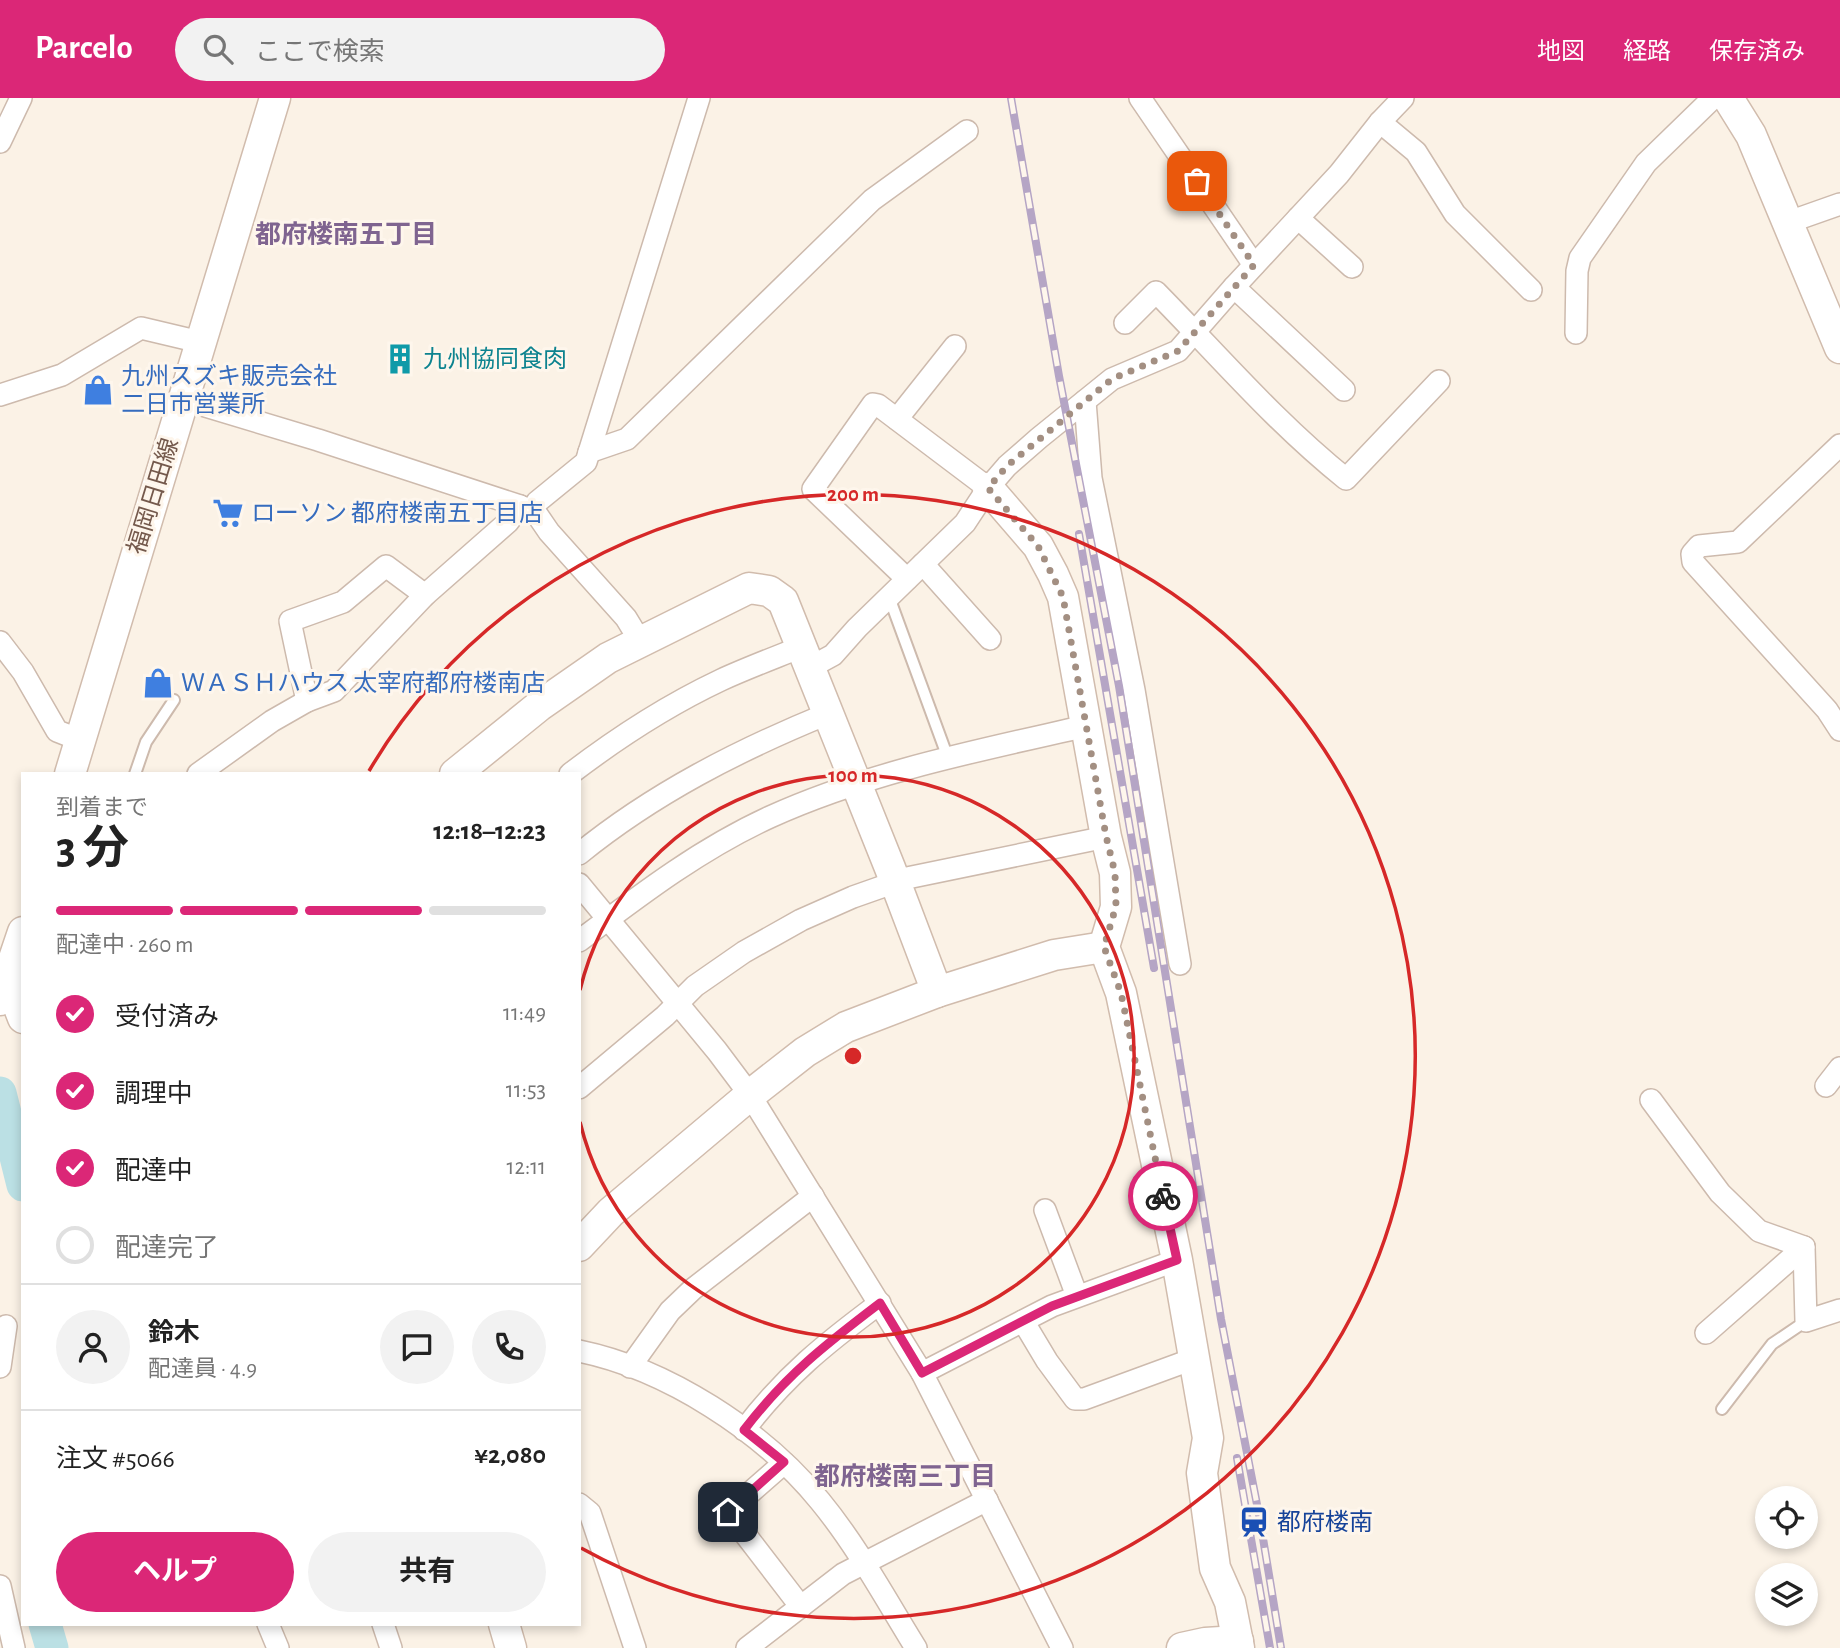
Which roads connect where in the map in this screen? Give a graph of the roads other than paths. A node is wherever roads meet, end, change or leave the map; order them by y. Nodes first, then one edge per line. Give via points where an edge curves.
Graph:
1 (22, 98) edge
2 (275, 98) edge
3 (699, 98) edge
4 (1140, 98) edge
5 (1403, 98) edge
6 (1713, 98) edge
7 (1728, 98) edge
8 (1380, 122) junction
9 (967, 131) dead end
10 (0, 142) edge
11 (1840, 204) edge
12 (1298, 218) junction
13 (1789, 222) junction
14 (1254, 265) junction
15 (1352, 267) dead end
16 (1234, 287) junction
17 (1531, 290) dead end
18 (1125, 323) dead end
19 (1196, 332) junction
20 (1576, 333) dead end
21 (200, 342) junction
22 (955, 346) dead end
23 (1840, 348) edge
24 (1439, 381) dead end
25 (1344, 390) dead end
26 (0, 396) edge
27 (182, 399) junction
28 (1085, 401) junction
29 (897, 419) junction
30 (1840, 445) edge
31 (589, 452) junction
32 (988, 488) junction
33 (525, 508) junction
34 (923, 564) junction
35 (907, 579) junction
36 (425, 594) junction
37 (889, 597) junction
38 (990, 639) dead end
39 (640, 641) junction
40 (0, 642) edge
41 (805, 657) junction
42 (174, 701) dead end
43 (307, 701) junction
44 (827, 714) junction
45 (1086, 726) junction
46 (1840, 730) edge
47 (80, 740) junction
48 (947, 758) junction
49 (472, 768) edge
50 (71, 772) edge
51 (136, 772) edge
52 (201, 772) edge
53 (572, 772) edge
54 (857, 786) junction
55 (1106, 836) junction
56 (581, 853) edge
57 (895, 882) junction
58 (581, 886) edge
59 (608, 919) junction
60 (21, 936) edge
61 (581, 939) edge
62 (1104, 947) junction
63 (1180, 964) dead end
64 (2, 979) edge
65 (937, 992) junction
66 (677, 1003) junction
67 (21, 1014) edge
68 (1840, 1068) edge
69 (581, 1086) edge
70 (1826, 1086) dead end
71 (750, 1095) junction
72 (1651, 1100) dead end
73 (813, 1196) junction
74 (1045, 1210) dead end
75 (581, 1244) edge
76 (1804, 1247) junction
77 (1177, 1260) junction
78 (1077, 1296) junction
79 (880, 1303) junction
80 (1840, 1310) edge
81 (1023, 1321) junction
82 (1806, 1321) junction
83 (12, 1327) edge
84 (1706, 1333) dead end
85 (581, 1351) edge
86 (1193, 1359) junction
87 (0, 1367) edge
88 (630, 1367) junction
89 (922, 1373) junction
90 (1722, 1409) dead end
91 (744, 1430) junction
92 (784, 1462) junction
93 (987, 1500) junction
94 (581, 1505) edge
95 (864, 1564) junction
96 (0, 1586) edge
97 (801, 1607) junction
98 (269, 1626) edge
99 (384, 1626) edge
100 (504, 1626) edge
101 (1238, 1645) edge
102 (911, 1646) edge
103 (14, 1648) edge
104 (278, 1648) edge
105 (391, 1648) edge
106 (510, 1648) edge
107 (635, 1648) edge
108 (747, 1648) edge
109 (1062, 1648) edge
110 (1182, 1648) edge

1 - 10 street
2 - 21 street, 福岡日田線
3 - 31 street
4 - 14 street
5 - 8 street
6 - 20 street via 1655,152 1580,258
7 - 13 street via 1751,135
8 - 12 street
8 - 17 street via 1416,152 1455,214
9 - 31 street via 872,200 627,439
11 - 13 street
12 - 14 street
12 - 15 street
13 - 23 street
14 - 16 street
16 - 19 street
16 - 25 street
18 - 19 street via 1156,292
19 - 24 street via 1242,384 1346,479
19 - 28 street via 1178,351 1112,379
21 - 26 street via 141,328 62,375
21 - 27 street, 福岡日田線
22 - 29 street
27 - 33 street
27 - 47 street, 福岡日田線
28 - 32 street via 1007,466
28 - 63 street via 1091,478 1134,690
29 - 32 street
29 - 35 street via 873,404 813,489
30 - 46 street via 1738,541 1699,546 1692,554 1693,562
31 - 33 street via 586,462
32 - 34 street via 965,523
32 - 45 street via 1038,546 1063,597
33 - 36 street
33 - 39 street via 536,513 626,618
34 - 35 street
34 - 38 street
35 - 37 street
36 - 43 street via 334,691
36 - 43 street via 386,566 343,602 290,621
37 - 41 street via 833,655
37 - 48 lane
39 - 41 street via 749,588 760,588 783,601
39 - 49 street via 539,706
40 - 47 street via 57,731
41 - 44 street
41 - 53 street via 720,681 597,752
42 - 51 lane via 146,743
43 - 52 street
44 - 54 street
44 - 56 street via 715,764
45 - 48 street
45 - 55 street
47 - 50 street, 福岡日田線
48 - 54 street
54 - 57 street
54 - 59 street via 771,817 707,850
55 - 57 street
55 - 62 street via 1115,873 1116,906
57 - 65 street
57 - 66 street via 801,920 734,959
58 - 59 street
59 - 61 street
59 - 66 street
60 - 64 street
62 - 65 street via 1054,955
62 - 77 street via 1121,993
64 - 67 street
65 - 71 street via 846,1027
66 - 69 street
66 - 71 street
68 - 70 street
71 - 73 street
71 - 75 street via 611,1212
72 - 76 street via 1720,1193 1759,1231
73 - 79 street
73 - 88 street via 693,1289 670,1311
74 - 78 street
76 - 82 street
76 - 84 street
77 - 78 street
77 - 86 street
78 - 81 street
79 - 89 street
79 - 91 street via 800,1367
80 - 82 street
81 - 86 street via 1075,1399
81 - 89 street
82 - 90 lane via 1772,1344
83 - 87 street
85 - 88 street
86 - 101 street via 1208,1438 1202,1473 1215,1568 1230,1602
88 - 91 street via 679,1389
89 - 93 street
91 - 92 street
92 - 95 street via 847,1535
92 - 97 street via 728,1512
93 - 95 street
93 - 109 street
94 - 107 street via 590,1513
95 - 97 street via 843,1574
95 - 102 street
96 - 103 street
97 - 108 street
98 - 104 street
99 - 105 street
100 - 106 street
101 - 110 street via 1205,1643

